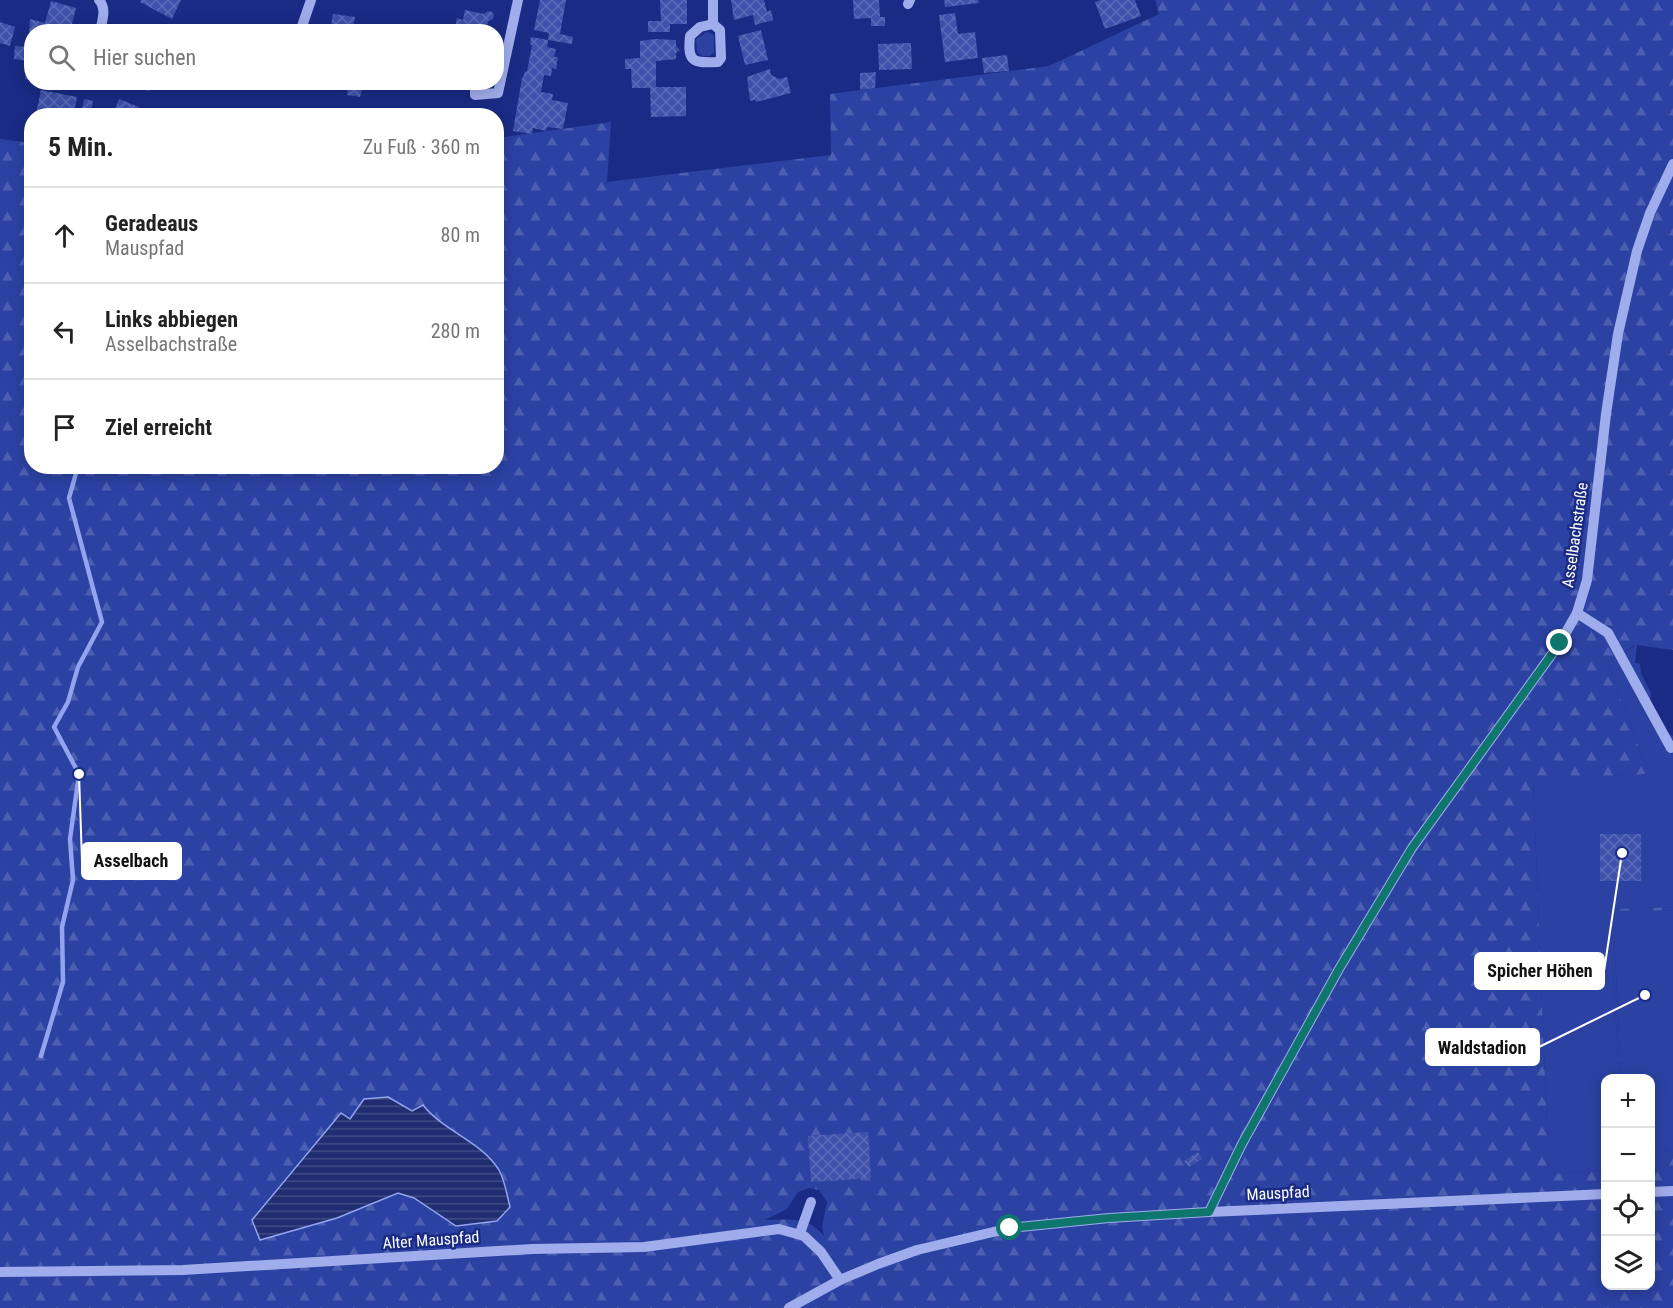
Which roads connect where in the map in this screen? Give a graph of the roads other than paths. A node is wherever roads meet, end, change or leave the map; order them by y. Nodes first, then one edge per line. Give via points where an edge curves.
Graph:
1 (99, 0) edge
2 (311, 0) edge
3 (518, 0) edge
4 (712, 0) edge
5 (102, 24) edge
6 (303, 24) edge
7 (713, 24) dead end
8 (504, 46) edge
9 (475, 90) edge
10 (498, 90) edge
11 (1673, 164) edge
12 (1577, 613) junction
13 (1671, 748) dead end
14 (1673, 1191) edge
15 (1655, 1192) edge
16 (1601, 1194) edge
17 (811, 1202) dead end
18 (1209, 1212) junction
19 (800, 1233) junction
20 (0, 1272) edge
21 (840, 1280) junction
22 (789, 1308) edge

1 - 5 street via 104,13
2 - 6 street
3 - 8 street
4 - 7 street
9 - 10 street via 475,95
11 - 12 street, Asselbachstraße via 1637,250 1618,334 1587,580
12 - 13 street via 1608,633
12 - 18 street, Asselbachstraße via 1560,643 1412,848 1339,969
14 - 15 street
16 - 18 street, Mauspfad
17 - 19 street
18 - 21 street, Mauspfad via 1010,1228 917,1250
19 - 20 street, Alter Mauspfad via 779,1229 645,1247 532,1249 183,1270
19 - 21 street via 818,1247
21 - 22 street, Mauspfad

